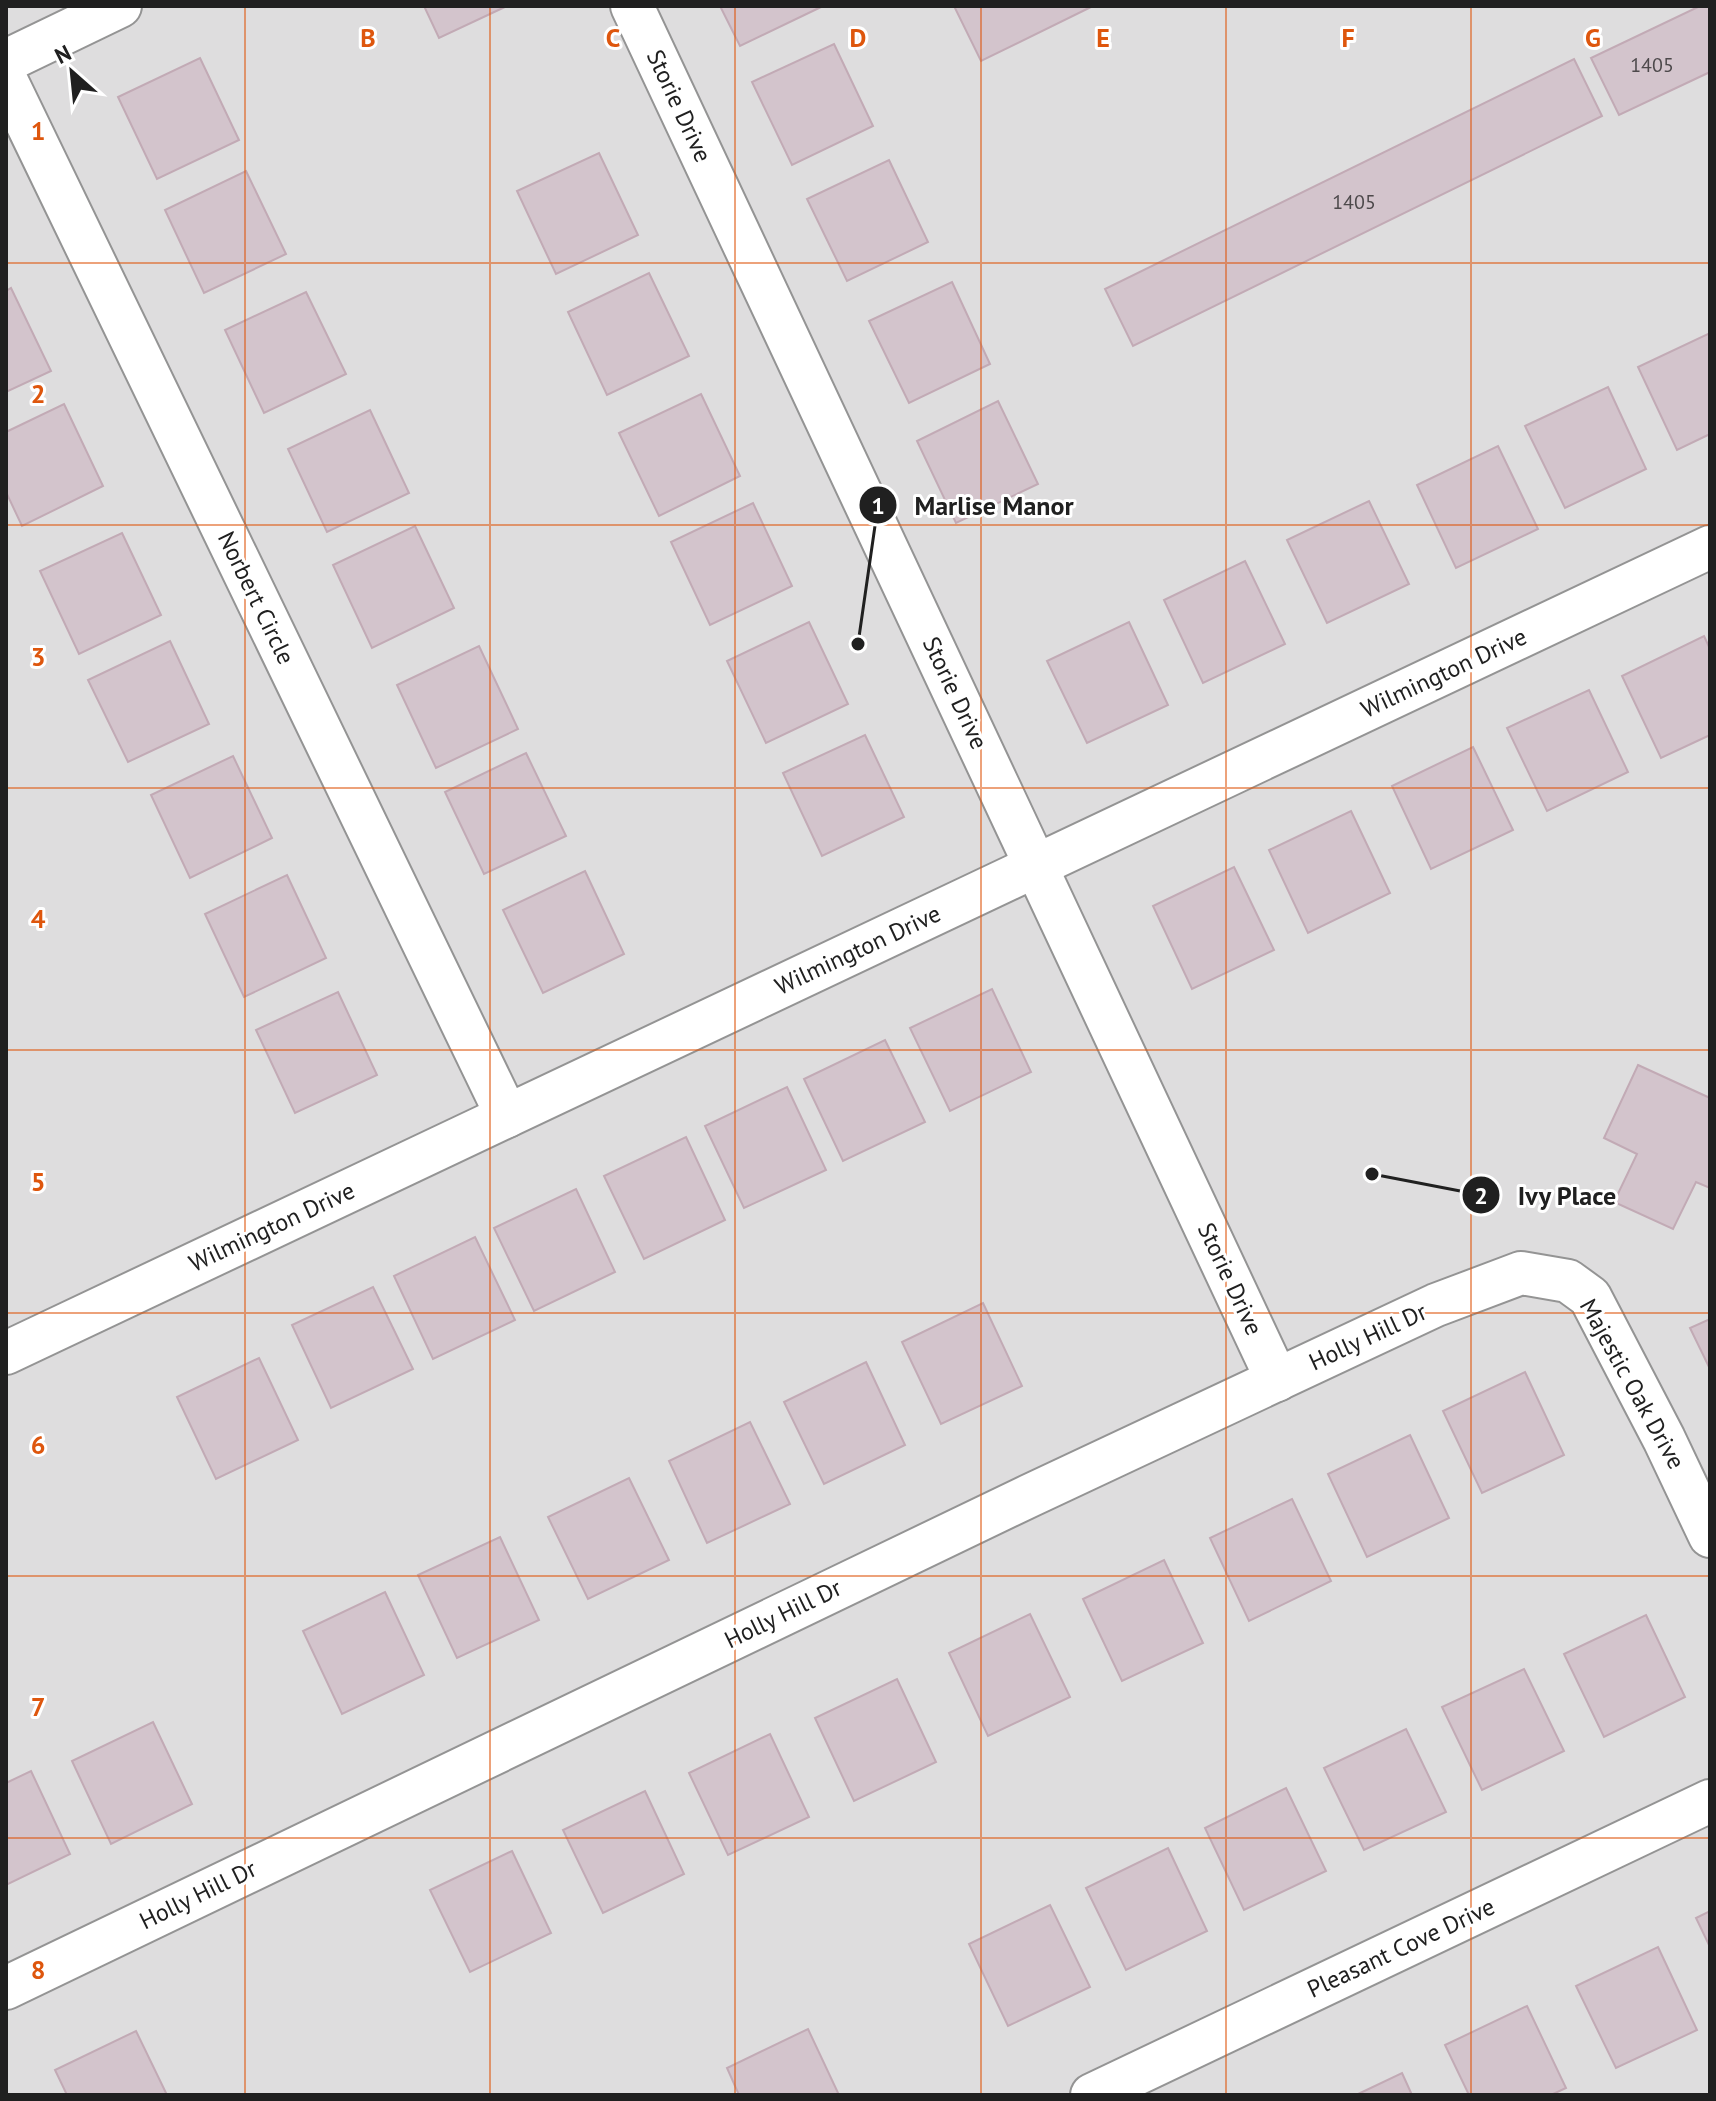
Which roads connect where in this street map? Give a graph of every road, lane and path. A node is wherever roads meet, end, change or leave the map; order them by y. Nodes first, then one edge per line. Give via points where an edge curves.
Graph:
1 (120, 6) edge
2 (632, 6) edge
3 (6, 61) edge
4 (6, 80) edge
5 (1710, 547) edge
6 (1036, 865) junction
7 (507, 1116) junction
8 (1568, 1281) joint
9 (6, 1353) edge
10 (1277, 1380) junction
11 (1710, 1536) edge
12 (1710, 1801) edge
13 (6, 1988) edge
14 (1092, 2095) edge

1 - 3 street
2 - 6 street, Storie Drive
4 - 7 street, Norbert Circle
5 - 6 street, Wilmington Drive
6 - 7 street, Wilmington Drive
6 - 10 street, Storie Drive
7 - 9 street, Wilmington Drive
8 - 10 street, Holly Hill Dr via 1521,1273 1436,1305
8 - 11 street, Majestic Oak Drive via 1590,1297
10 - 13 street, Holly Hill Dr
12 - 14 street, Pleasant Cove Drive

